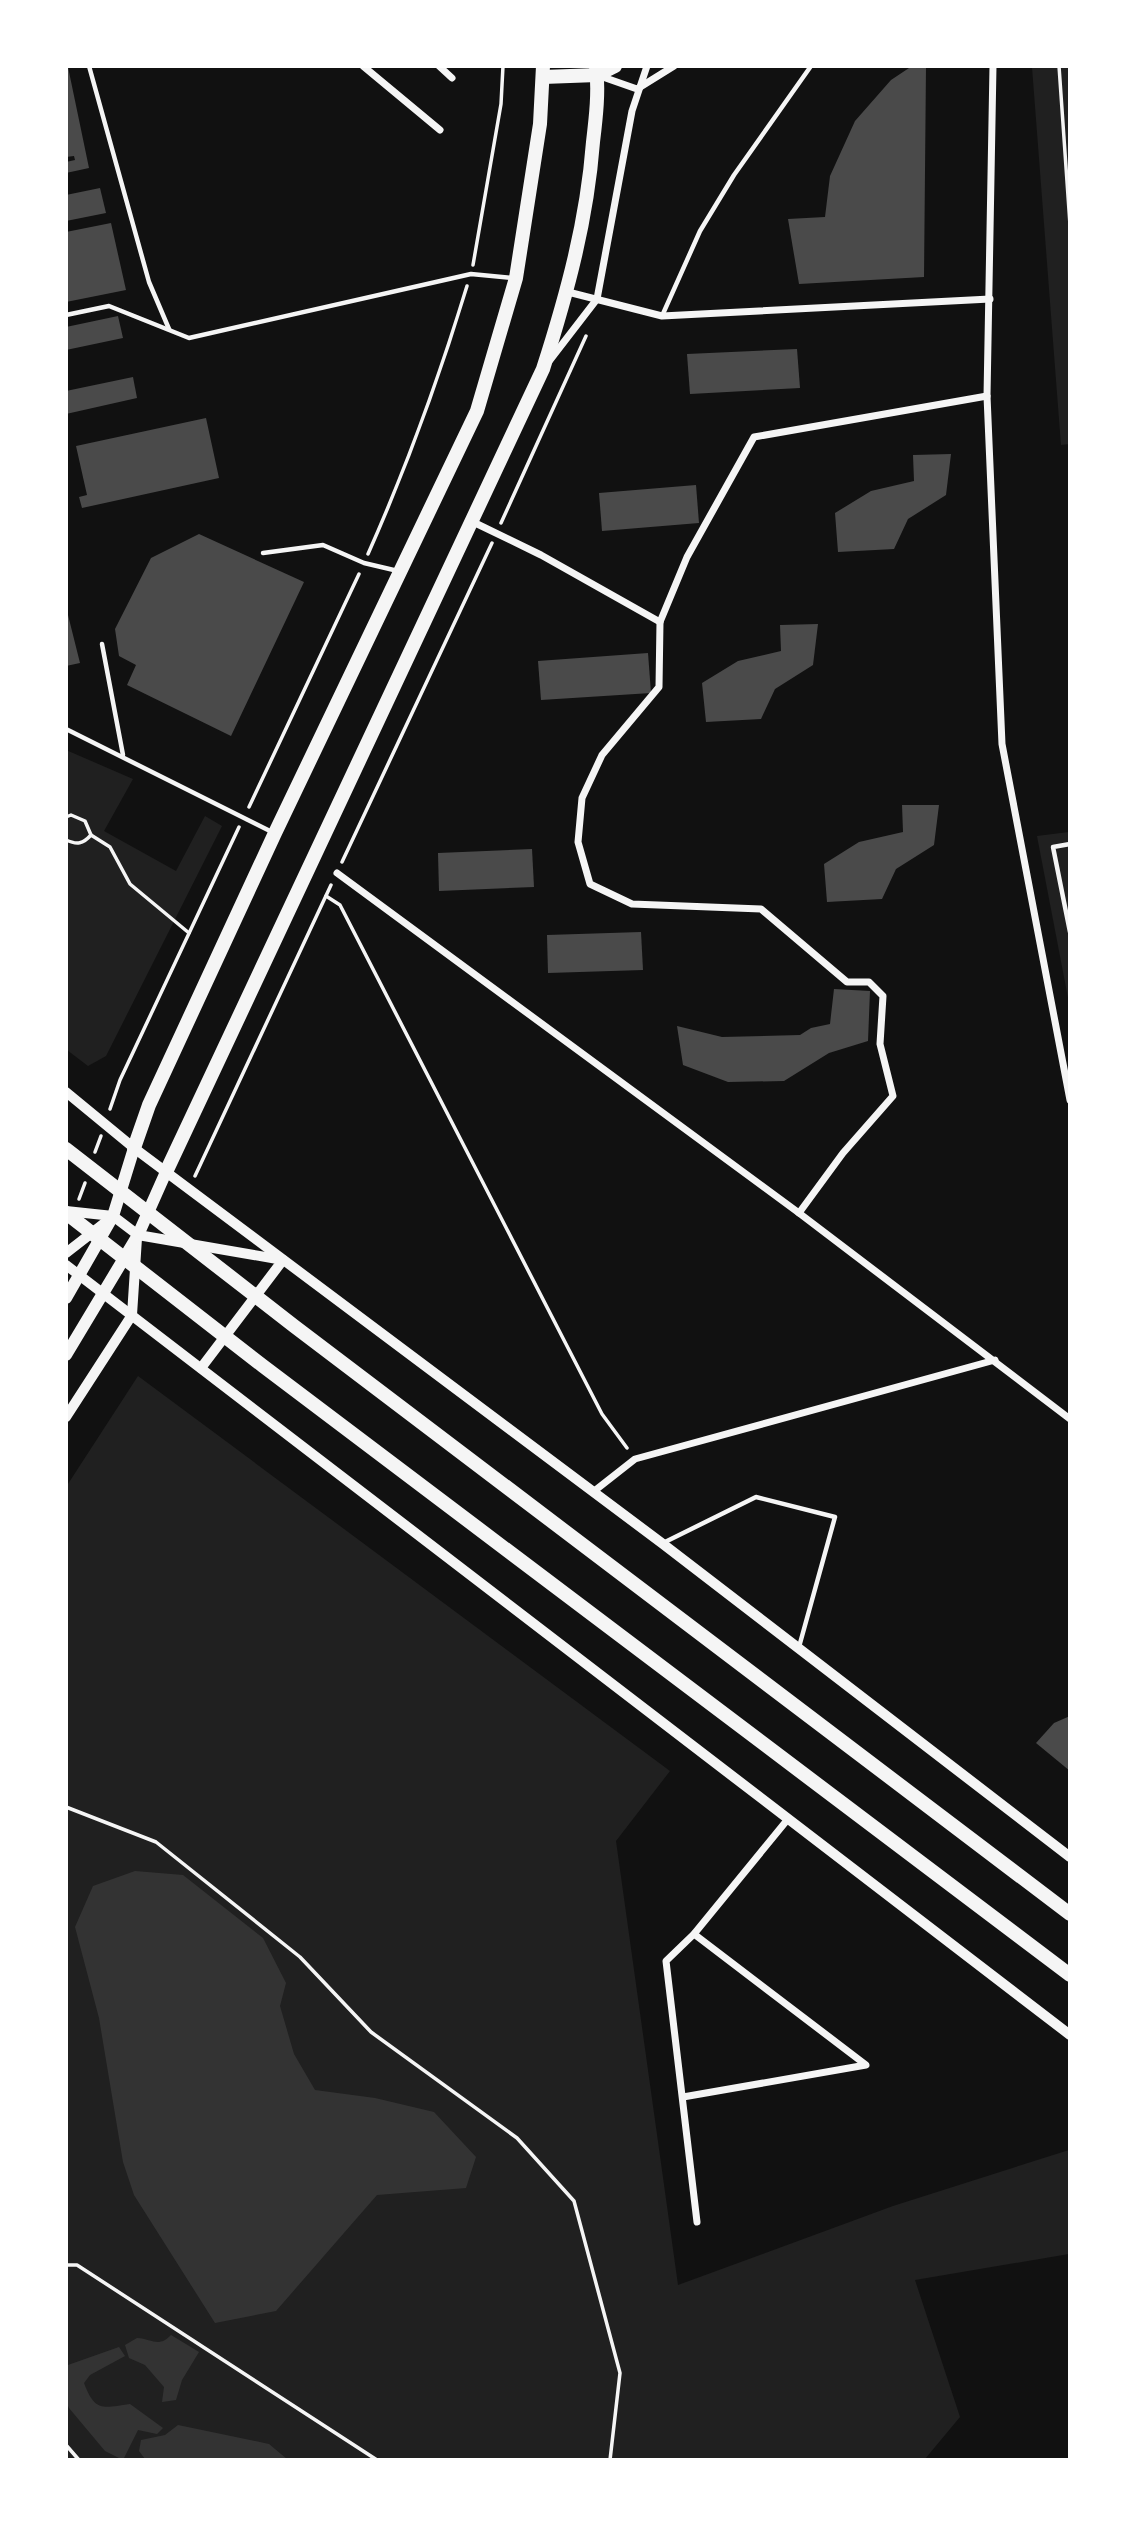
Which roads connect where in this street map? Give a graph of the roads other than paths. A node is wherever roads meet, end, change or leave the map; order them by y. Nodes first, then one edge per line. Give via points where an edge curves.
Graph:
1 (89, 66) edge
2 (363, 66) edge
3 (439, 66) edge
4 (615, 66) edge
5 (647, 66) edge
6 (674, 66) edge
7 (811, 66) edge
8 (993, 66) edge
9 (596, 71) edge
10 (543, 72) edge
11 (452, 78) dead end
12 (637, 89) junction
13 (440, 130) dead end
14 (516, 278) junction
15 (568, 292) junction
16 (597, 299) junction
17 (990, 299) junction
18 (66, 315) edge
19 (662, 316) junction
20 (169, 330) junction
21 (543, 369) junction
22 (987, 396) junction
23 (471, 522) junction
24 (263, 553) dead end
25 (399, 571) junction
26 (660, 622) junction
27 (102, 644) dead end
28 (66, 729) edge
29 (123, 756) junction
30 (275, 833) junction
31 (1069, 844) edge
32 (337, 873) road end
33 (1069, 932) edge
34 (66, 1093) edge
35 (1069, 1100) edge
36 (134, 1148) junction
37 (66, 1149) edge
38 (166, 1172) junction
39 (69, 1212) edge
40 (799, 1213) junction
41 (113, 1216) junction
42 (138, 1235) junction
43 (66, 1253) edge
44 (283, 1260) junction
45 (66, 1265) edge
46 (80, 1275) junction
47 (105, 1294) junction
48 (66, 1298) edge
49 (132, 1315) junction
50 (66, 1355) edge
51 (995, 1360) junction
52 (201, 1368) junction
53 (66, 1417) edge
54 (1069, 1419) edge
55 (593, 1492) junction
56 (663, 1544) junction
57 (798, 1648) junction
58 (788, 1819) junction
59 (1069, 1857) edge
60 (1069, 1914) edge
61 (694, 1934) junction
62 (1069, 1975) edge
63 (1069, 2035) edge
64 (683, 2097) junction
65 (697, 2221) dead end

1 - 20 lane via 149,282
2 - 13 street
3 - 11 street
4 - 9 main road
5 - 12 street
6 - 12 street
7 - 19 lane via 700,231
8 - 17 street
9 - 10 main road
9 - 12 street
9 - 15 main road via 589,196
10 - 14 main road via 530,203
12 - 16 street
14 - 20 lane via 471,274 189,338
14 - 25 main road via 477,411
15 - 16 street
15 - 21 main road
16 - 19 street
16 - 21 street
17 - 19 street
17 - 22 street
18 - 20 lane via 109,306
21 - 23 main road
22 - 26 street via 754,437 687,557
22 - 35 street via 1002,744
23 - 26 street via 541,555
23 - 38 main road
24 - 25 lane via 323,545 364,563
25 - 30 main road
26 - 40 street via 659,687 602,755 582,797 578,842 590,884 632,904 761,909 847,982 869,982 883,996 880,1044 893,1096
27 - 29 lane
28 - 29 lane
29 - 30 lane
30 - 36 main road via 149,1105
31 - 33 lane via 1053,847
32 - 40 street
34 - 36 street
36 - 38 street
36 - 41 main road
37 - 60 main road
38 - 42 main road
38 - 44 street
39 - 41 street
39 - 62 main road via 263,1366
40 - 51 street
41 - 42 street
41 - 43 street
41 - 46 main road
42 - 44 street
42 - 47 main road
42 - 49 street
44 - 52 street
44 - 55 street
45 - 46 street
46 - 47 street
46 - 48 main road
47 - 49 street
47 - 50 main road
49 - 52 street
49 - 53 street
51 - 54 street
51 - 55 street via 635,1460
52 - 58 street
55 - 56 street
56 - 57 street
56 - 57 lane via 756,1496 835,1517
57 - 59 street
58 - 61 street
58 - 63 street
61 - 64 street via 666,1961
61 - 64 street via 866,2066
64 - 65 street

